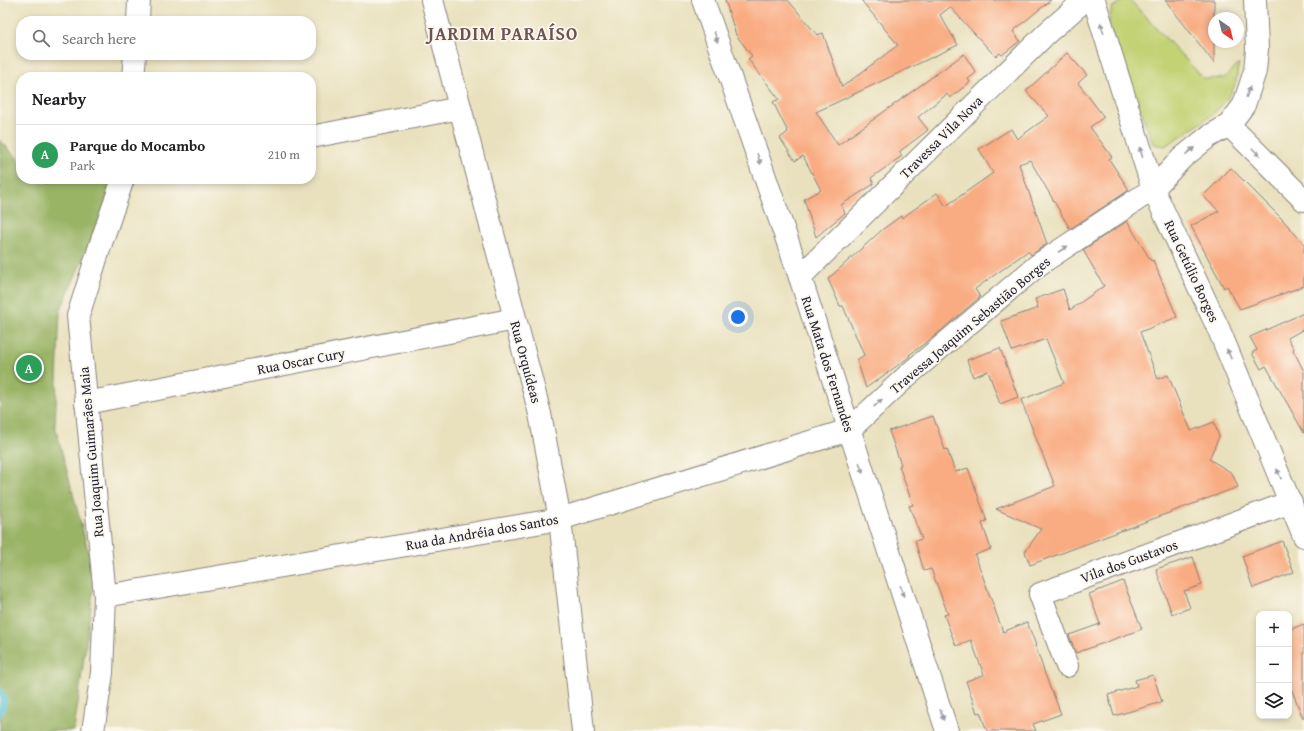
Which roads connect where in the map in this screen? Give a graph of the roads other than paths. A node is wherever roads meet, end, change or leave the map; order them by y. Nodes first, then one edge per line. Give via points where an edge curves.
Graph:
1 (139, 0) edge
2 (432, 0) edge
3 (703, 0) edge
4 (1085, 0) edge
5 (1094, 0) edge
6 (1255, 0) edge
7 (138, 16) edge
8 (135, 60) edge
9 (133, 72) edge
10 (460, 108) junction
11 (1229, 125) junction
12 (316, 136) edge
13 (121, 184) edge
14 (1153, 189) junction
15 (1304, 200) edge
16 (800, 277) junction
17 (515, 319) junction
18 (86, 403) junction
19 (850, 430) junction
20 (1291, 502) junction
21 (560, 519) junction
22 (1304, 536) edge
23 (105, 596) junction
24 (1066, 666) dead end
25 (92, 731) edge
26 (583, 731) edge
27 (947, 731) edge

1 - 7 street
2 - 10 street, Rua Orquídeas
3 -> 16 street, Rua Mata dos Fernandes
4 - 16 street, Travessa Vila Nova via 1048,32
14 -> 5 street, Rua Getúlio Borges
11 -> 6 street via 1244,105 1255,71
8 - 9 street
10 - 12 street
10 - 17 street, Rua Orquídeas
14 -> 11 street, Travessa Joaquim Sebastião Borges via 1182,158 1208,137
11 -> 15 street
13 - 18 street, Rua Joaquim Guimarães Maia via 78,316
19 -> 14 street, Travessa Joaquim Sebastião Borges via 908,375 1038,265
20 -> 14 street, Rua Getúlio Borges via 1219,330
16 - 19 street, Rua Mata dos Fernandes
17 - 18 street, Rua Oscar Cury
17 - 21 street, Rua Orquídeas via 540,414
18 - 23 street, Rua Joaquim Guimarães Maia
19 - 21 street, Rua da Andréia dos Santos
19 -> 27 street, Rua Mata dos Fernandes
20 - 22 street, Rua Getúlio Borges
20 - 24 street, Vila dos Gustavos via 1040,594
21 - 23 street, Rua da Andréia dos Santos
21 - 26 street, Rua Orquídeas
23 - 25 street, Rua Joaquim Guimarães Maia via 102,673

